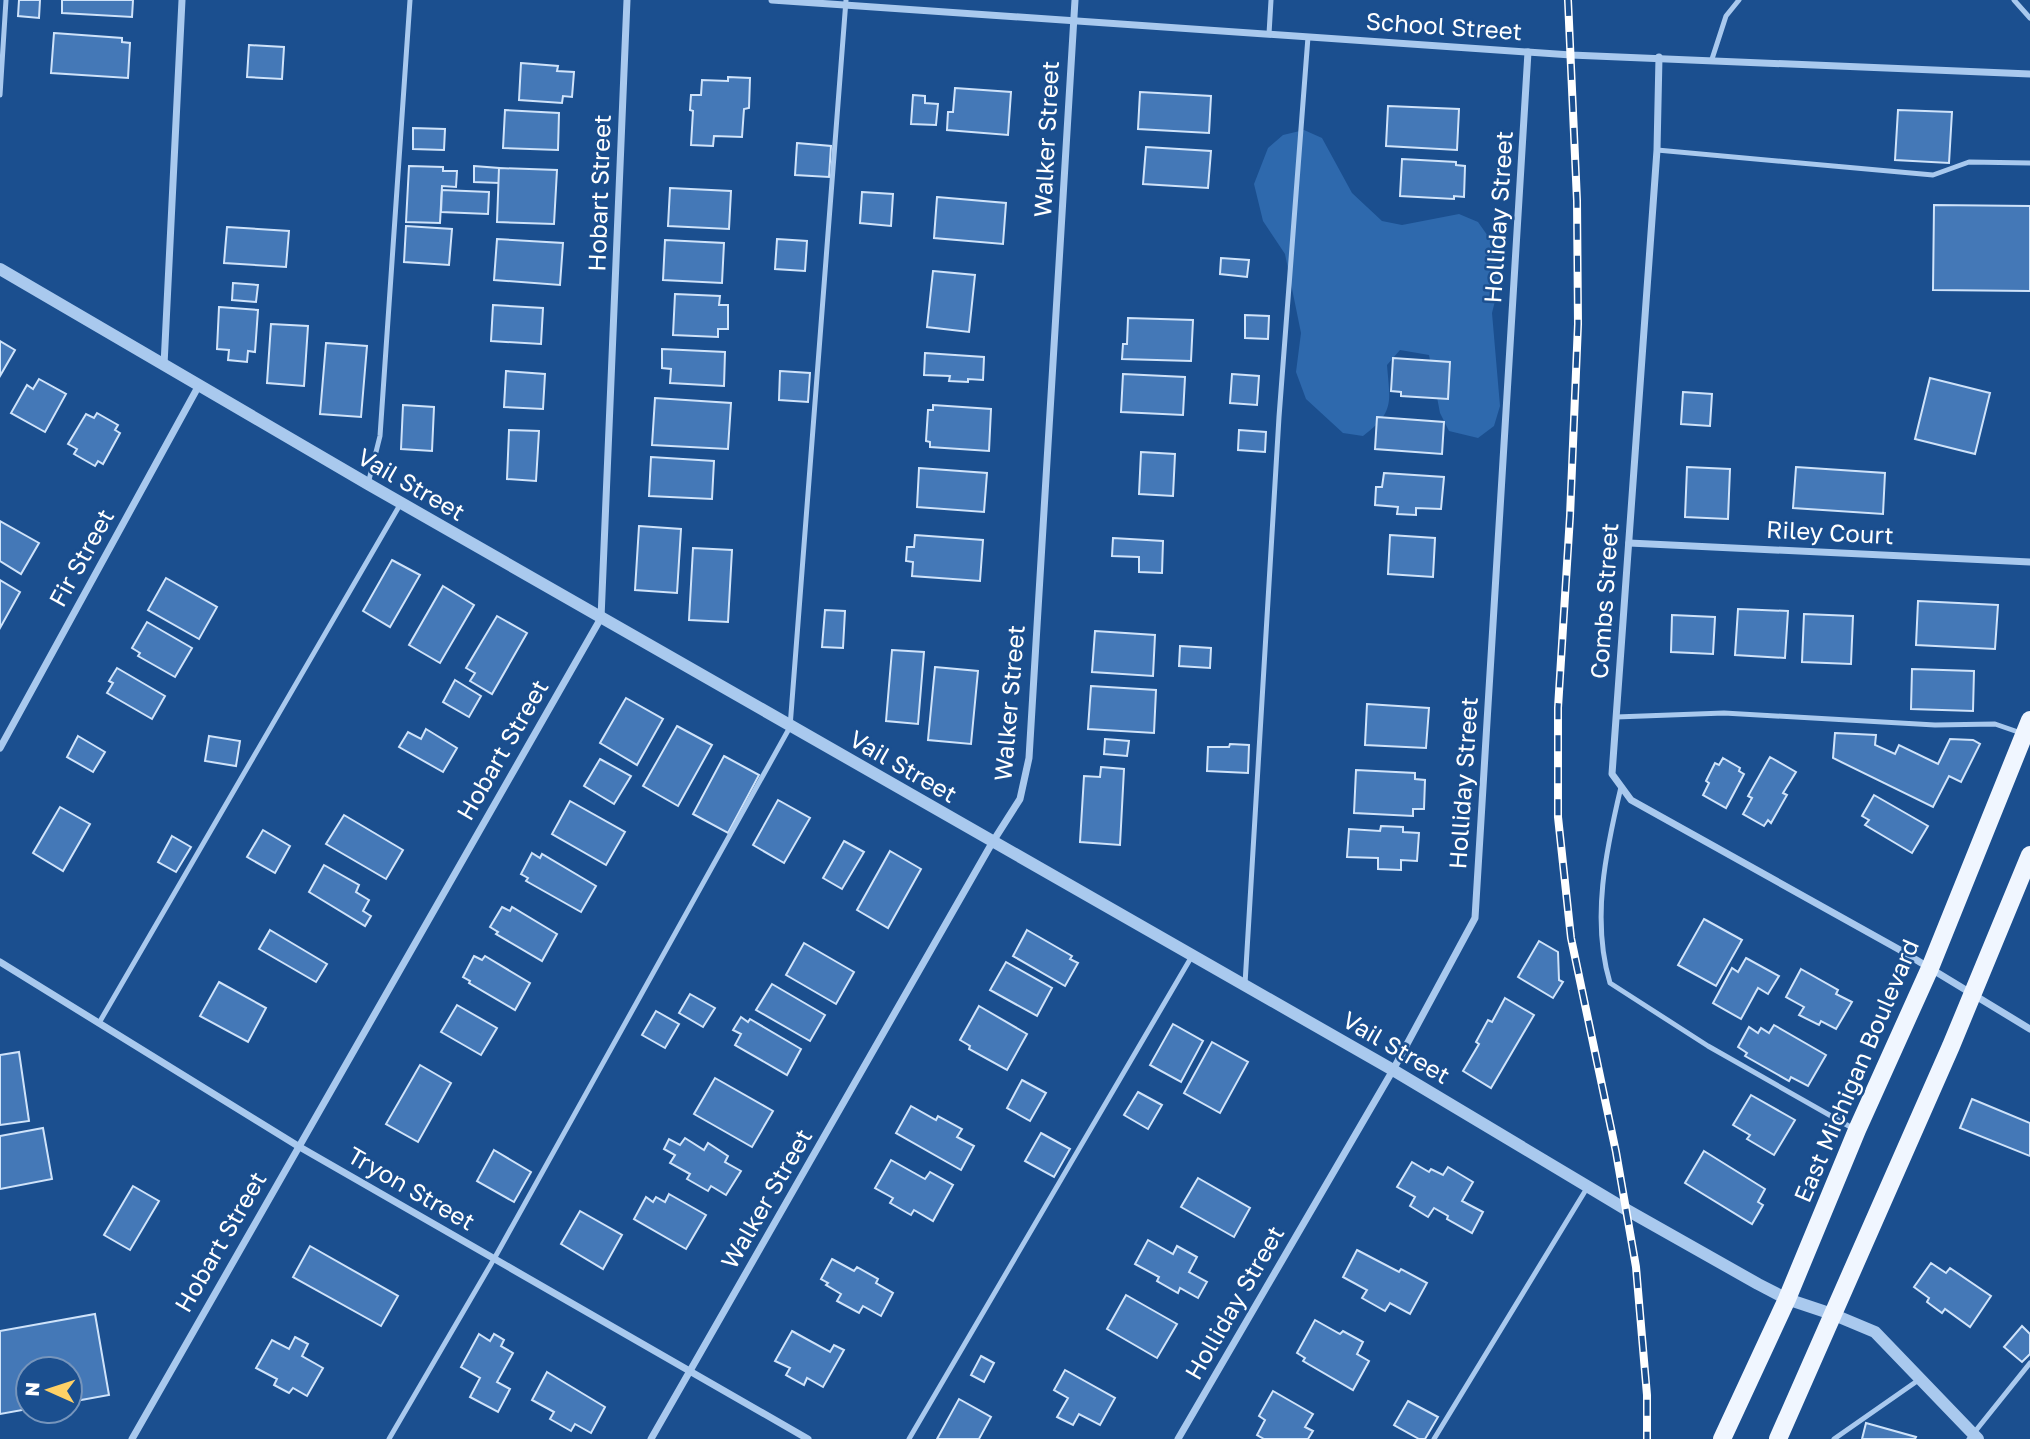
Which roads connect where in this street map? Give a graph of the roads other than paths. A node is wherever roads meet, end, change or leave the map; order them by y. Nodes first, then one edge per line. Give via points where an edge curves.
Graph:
1 (6, 0) edge
2 (182, 0) edge
3 (410, 0) edge
4 (627, 0) edge
5 (772, 0) edge
6 (1075, 0) edge
7 (1271, 0) edge
8 (1739, 0) edge
9 (2014, 0) edge
10 (846, 3) edge
11 (2030, 18) edge
12 (1074, 21) junction
13 (1269, 34) junction
14 (1308, 37) junction
15 (1528, 52) junction
16 (1659, 57) junction
17 (1712, 60) junction
18 (2030, 74) edge
19 (0, 95) edge
20 (1657, 150) junction
21 (2030, 163) edge
22 (0, 269) edge
23 (164, 365) junction
24 (198, 387) junction
25 (368, 484) junction
26 (401, 503) junction
27 (1629, 543) junction
28 (2030, 562) edge
29 (601, 618) junction
30 (1616, 718) junction
31 (790, 727) junction
32 (2027, 727) edge
33 (0, 748) edge
34 (1621, 787) junction
35 (992, 843) junction
36 (2030, 855) edge
37 (1192, 956) junction
38 (0, 962) edge
39 (1930, 968) junction
40 (1245, 986) junction
41 (1973, 995) junction
42 (99, 1023) junction
43 (2030, 1029) edge
44 (1393, 1070) junction
45 (1857, 1130) junction
46 (298, 1146) junction
47 (1588, 1186) junction
48 (494, 1259) junction
49 (1787, 1298) junction
50 (1832, 1314) junction
51 (2030, 1363) edge
52 (690, 1371) junction
53 (1920, 1379) junction
54 (1973, 1437) edge
55 (132, 1439) edge
56 (389, 1439) edge
57 (652, 1439) edge
58 (808, 1439) edge
59 (909, 1439) edge
60 (1178, 1439) edge
61 (1434, 1439) edge
62 (1722, 1439) edge
63 (1779, 1439) edge
64 (1834, 1439) edge

1 - 19 lane
2 - 23 street
3 - 25 lane via 380,436
4 - 29 street, Hobart Street
5 - 10 street, School Street
6 - 12 street, Walker Street
7 - 13 lane
8 - 17 lane via 1726,16
9 - 11 lane
10 - 12 street, School Street
10 - 31 lane
12 - 13 street, School Street
12 - 35 street, Walker Street via 1029,758 1020,799
13 - 14 street, School Street
14 - 15 street, School Street
14 - 40 lane via 1279,417
15 - 16 street, School Street
15 - 44 street, Holliday Street via 1475,918
16 - 17 street, School Street
16 - 20 street, Combs Street
17 - 18 street, School Street
20 - 21 lane via 1933,175 1969,162
20 - 27 street, Combs Street
22 - 23 street, Vail Street
23 - 24 street, Vail Street
24 - 25 street, Vail Street
24 - 33 street, Fir Street
25 - 26 street, Vail Street
26 - 29 street, Vail Street
26 - 42 lane
27 - 28 street, Riley Court
27 - 30 street, Combs Street
29 - 31 street, Vail Street
29 - 46 street, Hobart Street
30 - 32 lane via 1724,713
30 - 34 street, Combs Street via 1612,774
31 - 35 street, Vail Street
31 - 48 lane
32 - 39 main road, East Michigan Boulevard
34 - 39 street via 1631,800
34 - 45 lane via 1602,895 1601,936 1610,983 1708,1046
35 - 37 street, Vail Street
35 - 52 street, Walker Street
36 - 41 main road
37 - 40 street, Vail Street
37 - 59 lane
38 - 42 street, Tryon Street
39 - 41 street
39 - 45 main road, East Michigan Boulevard
40 - 44 street, Vail Street
41 - 43 street
41 - 50 main road
42 - 46 street, Tryon Street
44 - 47 street, Vail Street
44 - 60 street, Holliday Street
45 - 49 main road, East Michigan Boulevard
46 - 48 street, Tryon Street
46 - 55 street, Hobart Street
47 - 49 street, Vail Street
47 - 61 lane
48 - 52 street, Tryon Street
48 - 56 lane
49 - 50 street, Vail Street
49 - 62 main road, East Michigan Boulevard
50 - 53 street, Vail Street via 1875,1332
50 - 63 main road
51 - 54 lane
52 - 57 street, Walker Street
52 - 58 street, Tryon Street
53 - 54 street, Vail Street
53 - 64 lane

